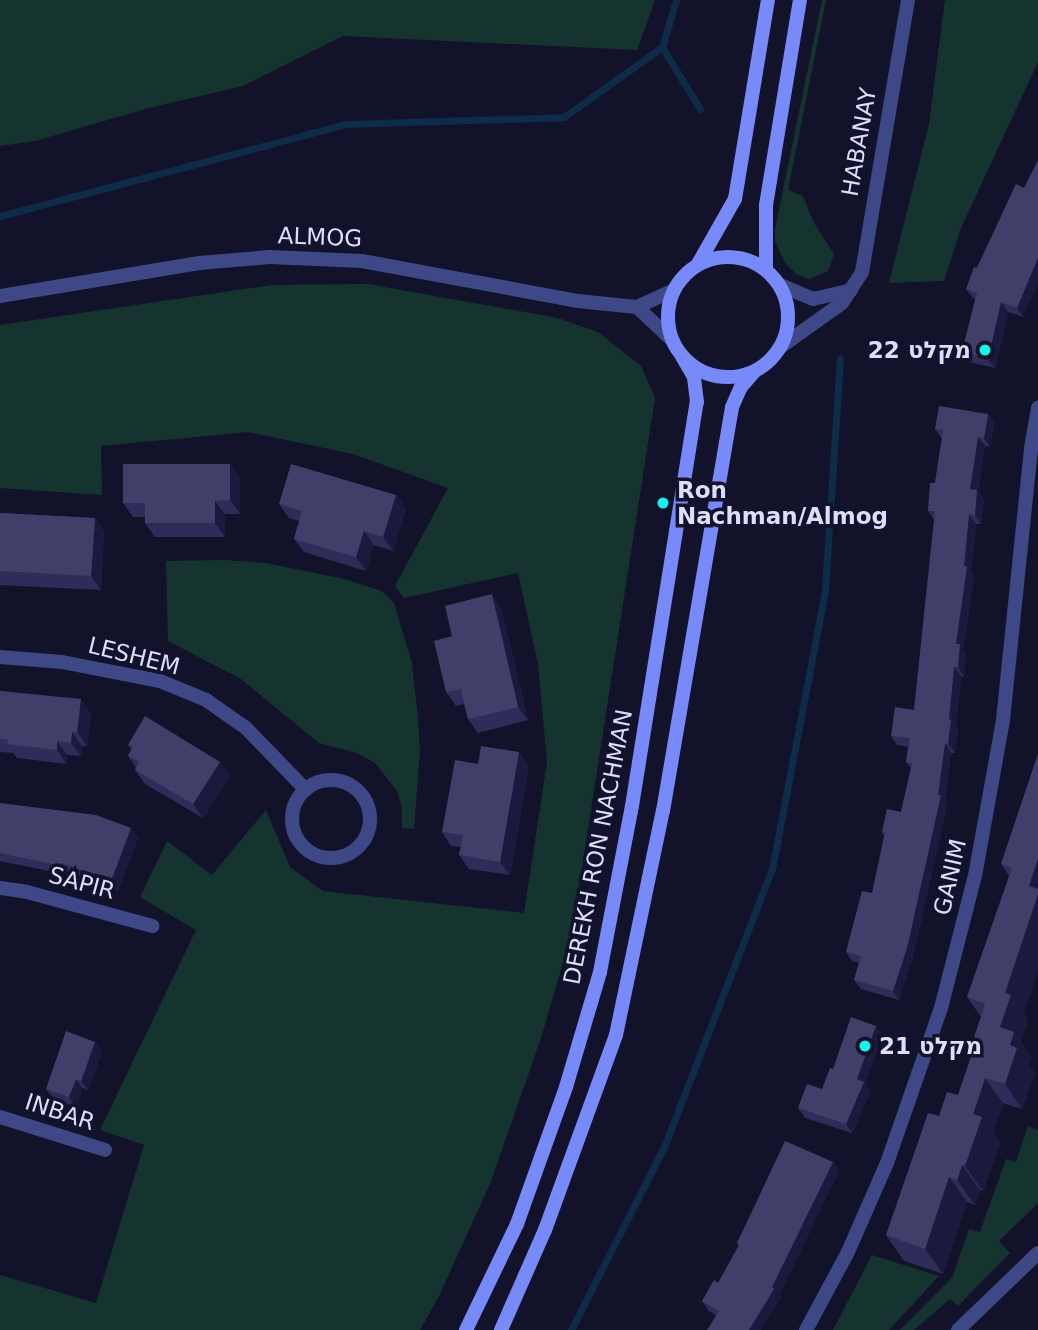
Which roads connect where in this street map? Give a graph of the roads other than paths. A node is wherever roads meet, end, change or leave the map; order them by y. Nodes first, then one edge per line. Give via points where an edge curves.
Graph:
1 (768, 0) edge
2 (800, 0) edge
3 (908, 0) edge
4 (698, 264) junction
5 (766, 269) junction
6 (780, 285) junction
7 (674, 290) junction
8 (851, 290) junction
9 (0, 296) edge
10 (637, 307) junction
11 (672, 340) junction
12 (779, 348) junction
13 (682, 356) junction
14 (755, 371) junction
15 (1038, 408) edge
16 (0, 657) edge
17 (306, 790) junction
18 (0, 888) edge
19 (152, 926) dead end
20 (0, 1117) edge
21 (105, 1150) dead end
22 (1038, 1253) edge
23 (466, 1330) edge
24 (501, 1330) edge
25 (806, 1330) edge
26 (958, 1330) edge

1 - 4 main road via 735,199
2 - 5 main road via 766,205
3 - 8 street, HABANAY via 862,272
4 - 5 main road via 733,256
4 - 7 main road
5 - 6 main road
6 - 8 street via 813,299
6 - 12 main road via 789,316
7 - 10 street
7 - 11 main road via 667,309
8 - 12 street, HABANAY via 842,303
9 - 10 street, ALMOG via 199,263 314,257 395,265 579,301
10 - 11 street
11 - 13 main road
12 - 14 main road
13 - 14 main road via 716,376
13 - 23 main road, DEREKH RON NACHMAN via 694,377 697,402 632,806 600,972 566,1087 517,1224
14 - 24 main road via 732,407 663,811 616,1035 545,1230
15 - 25 street, GANIM via 1003,720 975,876 941,1008 887,1164 847,1254
16 - 17 street, LESHEM via 62,662 160,681 206,700 246,728
17 - 17 street via 293,811 293,830 300,843 323,858 337,858 360,846 371,819 362,793 345,782 331,780
18 - 19 street, SAPIR
20 - 21 street, INBAR
22 - 26 street

